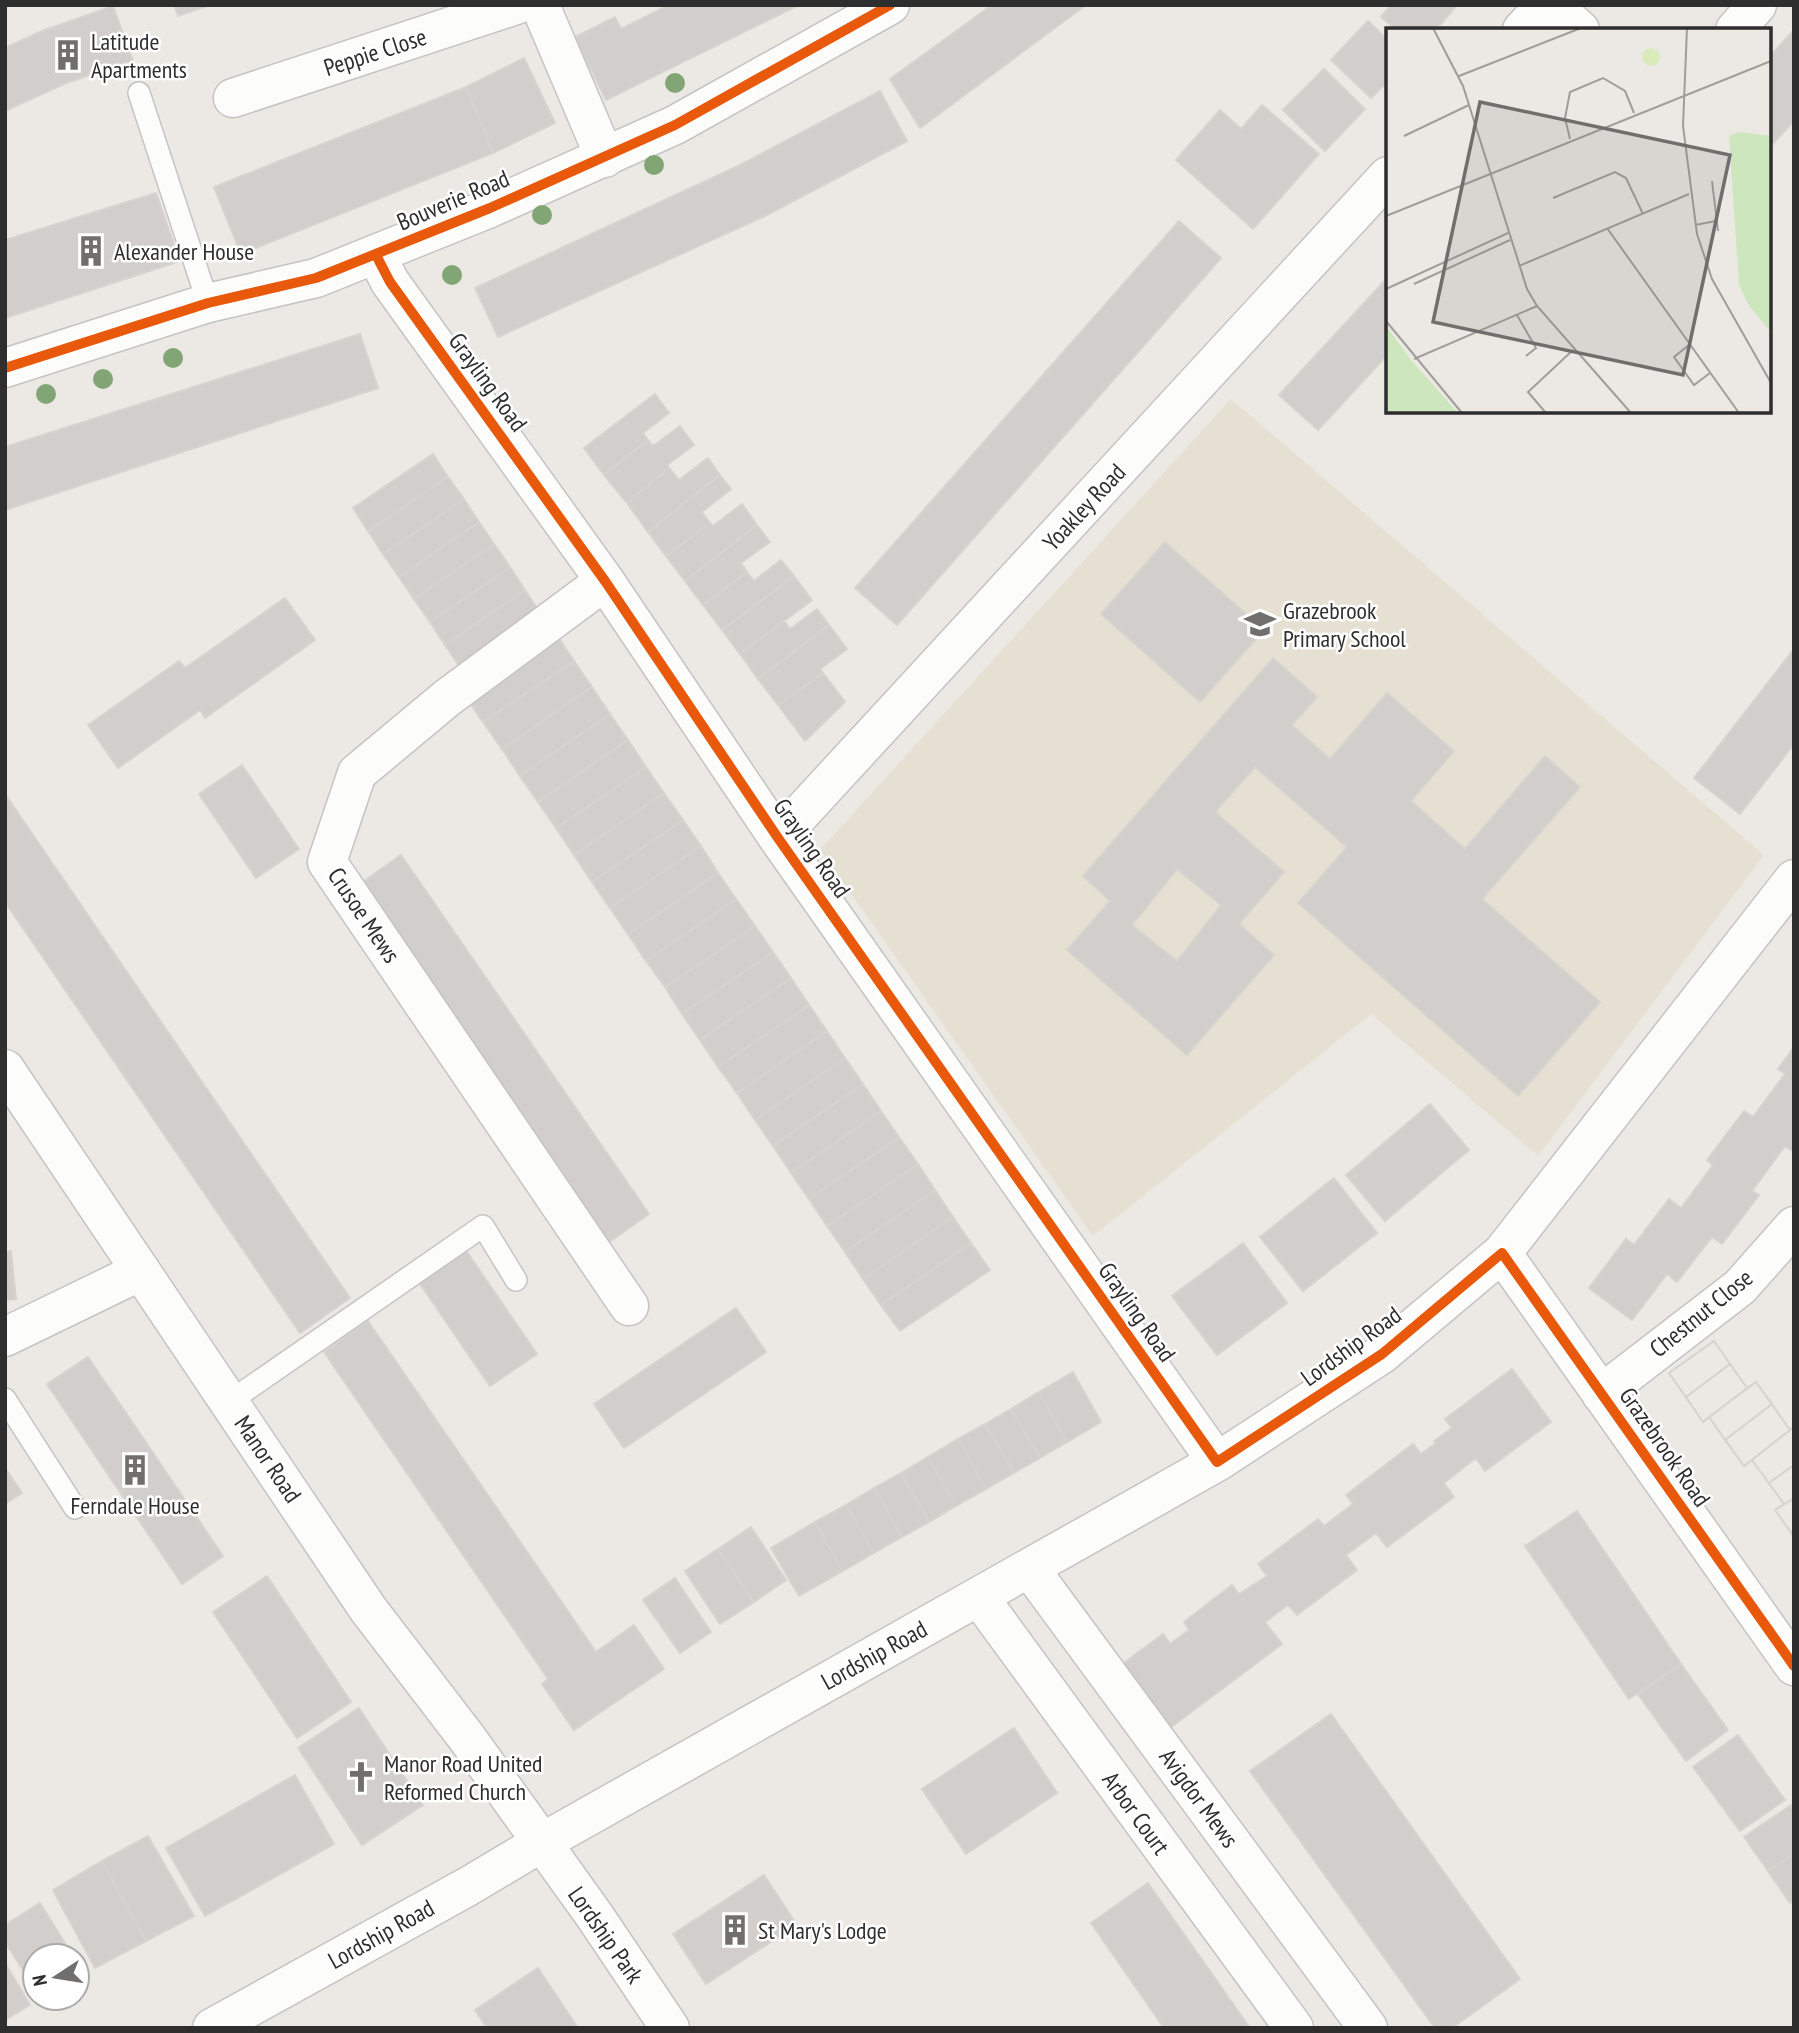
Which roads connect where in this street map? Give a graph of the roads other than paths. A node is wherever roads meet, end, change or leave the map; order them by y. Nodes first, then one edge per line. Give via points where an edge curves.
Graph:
1 (516, 5) edge
2 (540, 5) edge
3 (890, 5) edge
4 (1545, 5) edge
5 (1552, 5) edge
6 (1757, 5) edge
7 (1524, 28) edge
8 (1578, 28) edge
9 (1737, 28) edge
10 (139, 93) dead end
11 (233, 98) dead end
12 (605, 158) junction
13 (1386, 178) edge
14 (376, 255) junction
15 (208, 303) junction
16 (5, 369) edge
17 (606, 581) junction
18 (779, 838) junction
19 (1790, 892) edge
20 (5, 1069) edge
21 (1794, 1226) edge
22 (1502, 1253) junction
23 (141, 1270) junction
24 (516, 1280) dead end
25 (629, 1306) dead end
26 (5, 1337) edge
27 (1601, 1394) junction
28 (5, 1399) edge
29 (229, 1402) junction
30 (1217, 1462) junction
31 (75, 1508) dead end
32 (1030, 1569) junction
33 (979, 1597) junction
34 (1794, 1666) edge
35 (541, 1843) junction
36 (212, 2028) edge
37 (670, 2028) edge
38 (1294, 2028) edge
39 (1368, 2028) edge

1 - 11 street, Peppie Close
2 - 12 street
3 - 12 street, Bouverie Road via 674,125
4 - 7 street
5 - 8 street
6 - 9 street
10 - 15 lane
12 - 14 street, Bouverie Road
13 - 18 street, Yoakley Road
14 - 15 street, Bouverie Road via 316,278
14 - 17 street, Grayling Road via 390,282
15 - 16 street, Bouverie Road
17 - 18 street, Grayling Road
17 - 25 street, Crusoe Mews via 447,698 357,773 327,862
18 - 30 street, Grayling Road
19 - 22 street, Lordship Road
20 - 23 street, Manor Road
21 - 27 street, Chestnut Close via 1740,1287
22 - 27 street, Grazebrook Road
22 - 30 street, Lordship Road via 1382,1354
23 - 26 street
23 - 29 street, Manor Road
24 - 29 lane via 483,1226
27 - 34 street, Grazebrook Road
28 - 31 lane
29 - 35 street, Manor Road via 368,1609
30 - 32 street, Lordship Road
32 - 33 street, Lordship Road
32 - 39 street, Avigdor Mews
33 - 35 street, Lordship Road
33 - 38 street, Arbor Court
35 - 36 street, Lordship Road
35 - 37 street, Lordship Park

